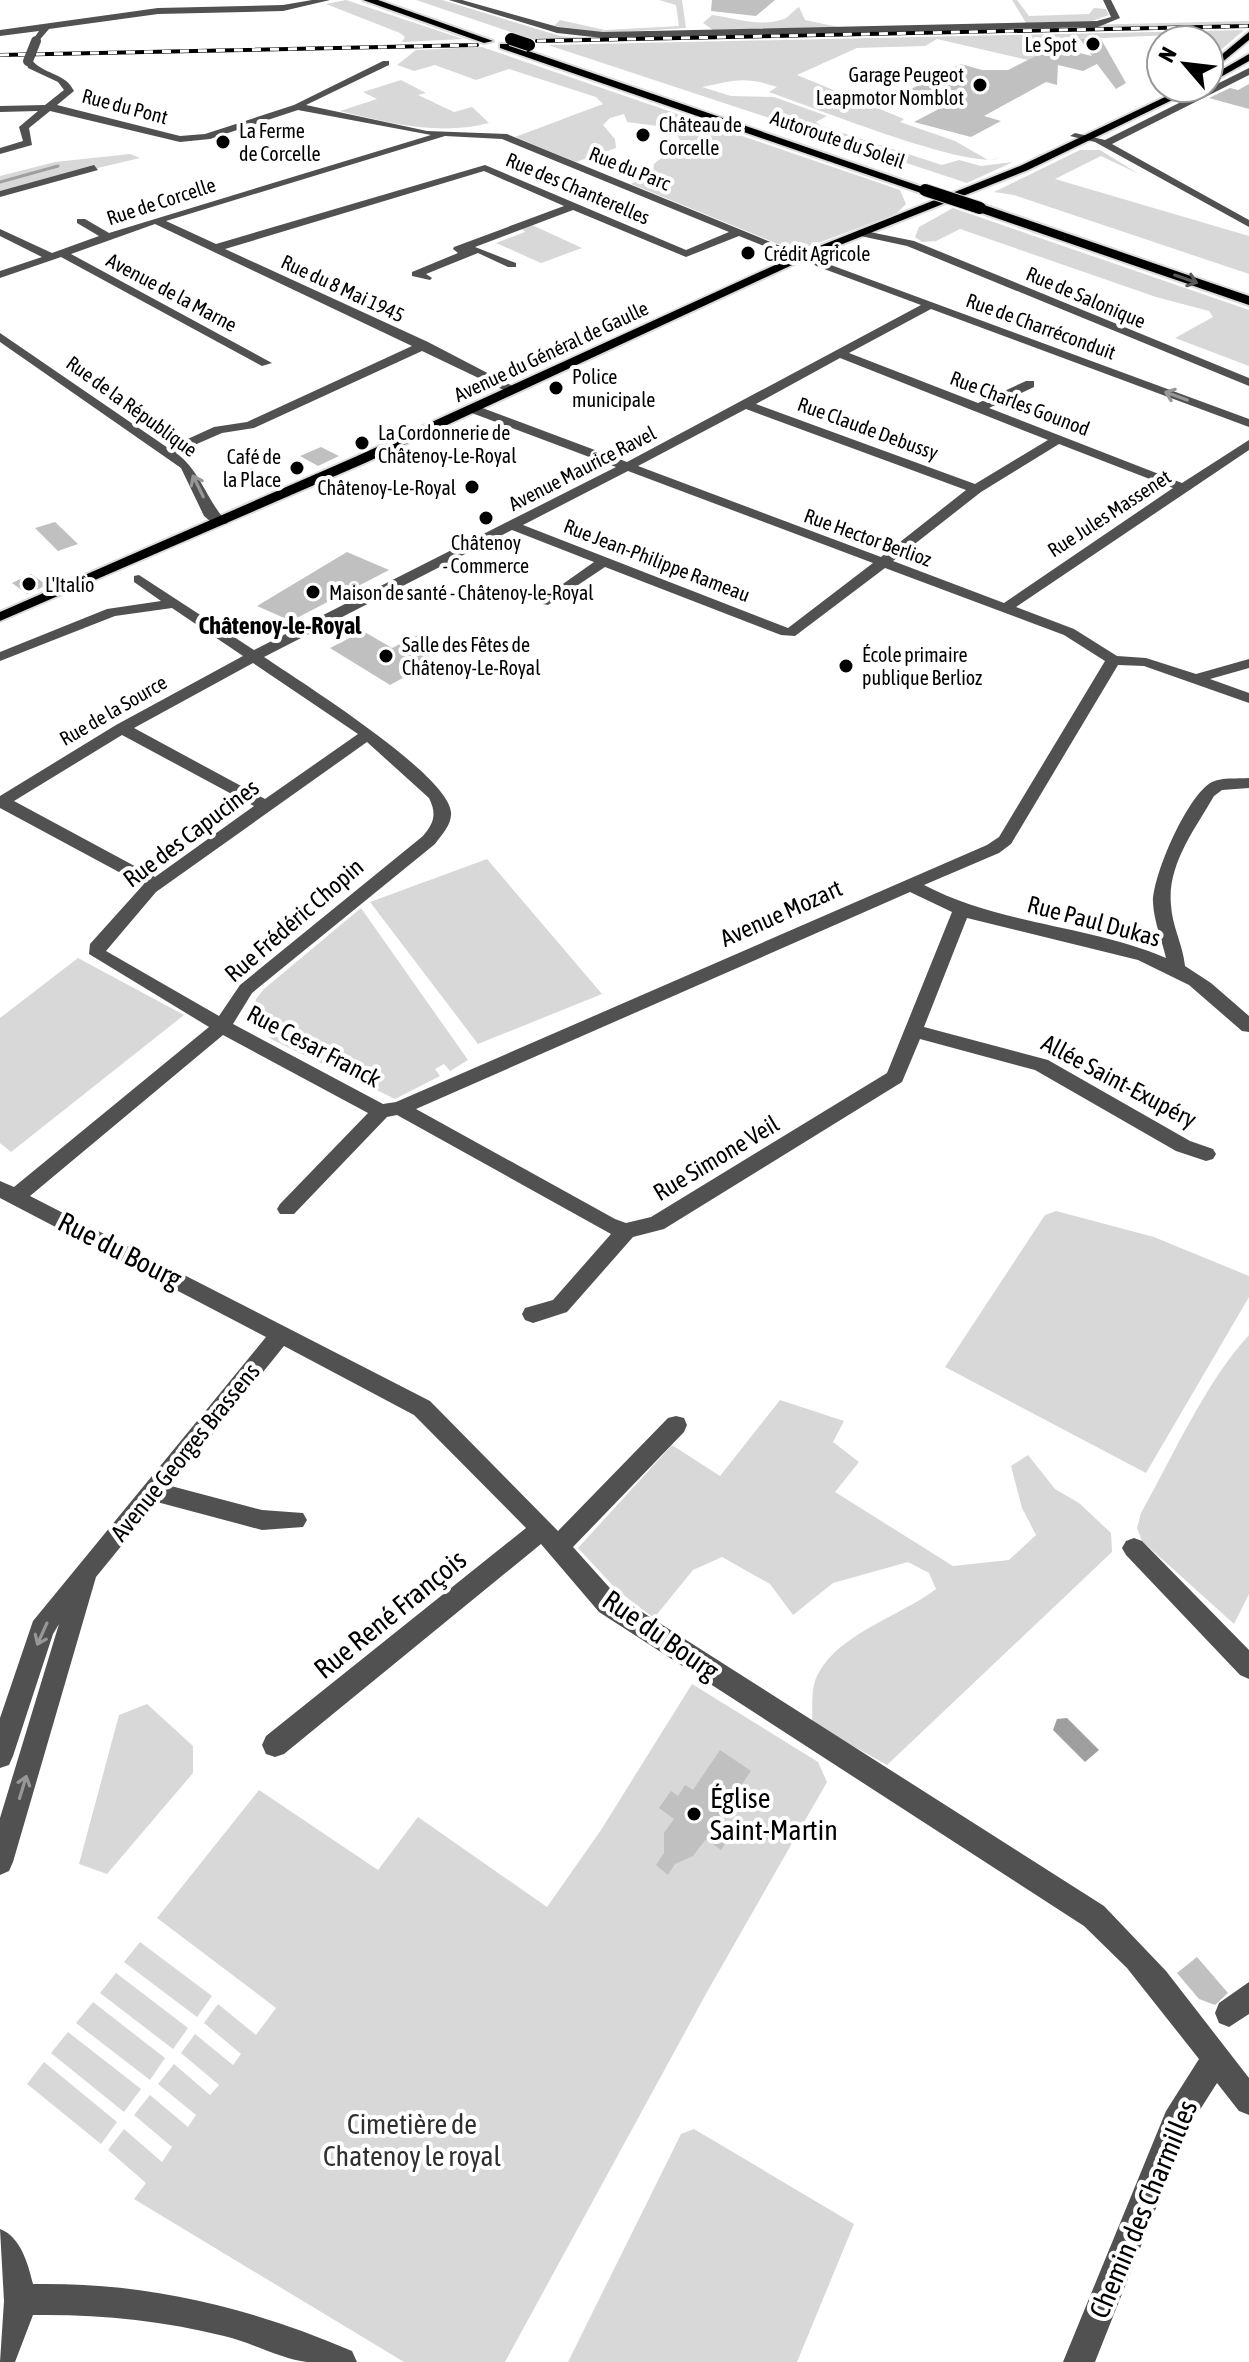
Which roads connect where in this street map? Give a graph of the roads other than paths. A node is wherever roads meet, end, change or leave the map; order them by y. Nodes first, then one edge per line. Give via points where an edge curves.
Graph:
1 (186, 0) edge
2 (326, 0) edge
3 (368, 0) edge
4 (396, 0) edge
5 (453, 0) edge
6 (1107, 0) edge
7 (158, 11) junction
8 (46, 27) junction
9 (0, 33) edge
10 (1249, 35) edge
11 (507, 43) junction
12 (1225, 56) edge
13 (1249, 57) edge
14 (386, 63) dead end
15 (1225, 70) edge
16 (1247, 73) edge
17 (1145, 103) edge
18 (1159, 104) edge
19 (51, 107) junction
20 (297, 107) junction
21 (0, 109) edge
22 (426, 136) junction
23 (1091, 137) junction
24 (1074, 139) junction
25 (1104, 144) junction
26 (0, 151) edge
27 (1114, 151) junction
28 (94, 168) dead end
29 (0, 194) edge
30 (573, 206) junction
31 (156, 220) junction
32 (81, 221) dead end
33 (892, 221) junction
34 (1249, 224) edge
35 (0, 232) edge
36 (738, 232) junction
37 (860, 233) junction
38 (900, 233) junction
39 (108, 237) junction
40 (886, 238) junction
41 (910, 243) junction
42 (216, 248) junction
43 (468, 253) junction
44 (56, 255) junction
45 (801, 257) junction
46 (820, 264) dead end
47 (512, 265) dead end
48 (0, 275) edge
49 (426, 278) dead end
50 (1249, 286) edge
51 (1249, 301) edge
52 (928, 306) junction
53 (0, 337) edge
54 (424, 345) junction
55 (840, 354) junction
56 (266, 363) dead end
57 (1249, 382) edge
58 (1030, 384) dead end
59 (514, 390) junction
60 (746, 405) junction
61 (978, 408) junction
62 (473, 409) junction
63 (1249, 423) edge
64 (1058, 439) junction
65 (1249, 444) edge
66 (169, 452) junction
67 (1243, 453) edge
68 (625, 468) junction
69 (1184, 488) junction
70 (976, 489) junction
71 (221, 523) junction
72 (514, 526) junction
73 (604, 561) junction
74 (882, 564) junction
75 (121, 567) junction
76 (139, 579) dead end
77 (548, 601) dead end
78 (174, 603) junction
79 (1006, 608) junction
80 (0, 617) edge
81 (0, 626) edge
82 (0, 657) edge
83 (251, 658) junction
84 (1113, 660) junction
85 (1249, 663) edge
86 (1196, 679) junction
87 (1249, 698) edge
88 (122, 728) junction
89 (368, 734) junction
90 (1249, 783) edge
91 (3, 798) edge
92 (266, 806) junction
93 (155, 884) junction
94 (912, 886) junction
95 (961, 911) junction
96 (1176, 969) junction
97 (222, 1026) junction
98 (1249, 1026) edge
99 (915, 1031) junction
100 (390, 1109) junction
101 (1206, 1154) dead end
102 (8, 1193) edge
103 (287, 1209) dead end
104 (626, 1231) junction
105 (533, 1314) dead end
106 (282, 1333) junction
107 (676, 1425) dead end
108 (153, 1491) junction
109 (295, 1520) dead end
110 (550, 1538) junction
111 (1134, 1548) dead end
112 (88, 1571) junction
113 (1249, 1667) edge
114 (275, 1745) dead end
115 (0, 1756) edge
116 (0, 1862) edge
117 (1216, 2061) junction
118 (1249, 2101) edge
119 (0, 2244) edge
120 (21, 2300) junction
121 (0, 2358) edge
122 (341, 2362) edge
123 (1079, 2362) edge

1 - 7 street
2 - 7 street via 277,9
3 - 11 highway, Autoroute du Soleil
4 - 11 highway, Autoroute du Soleil
5 - 6 street via 557,30 603,35 1098,24 1116,18
7 - 8 street
8 - 9 street
8 - 19 street, Rue du Pont, bridge via 28,61 68,87
10 - 12 main road
11 - 50 highway, Autoroute du Soleil, bridge via 529,45
11 -> 51 highway, Autoroute du Soleil, bridge
13 - 15 main road
14 - 20 street
16 - 25 street
17 - 24 main road, Avenue du Général de Gaulle
18 - 23 main road
19 - 20 street, Rue du Pont via 180,139 206,137
19 - 21 street
19 - 26 street via 24,127 33,146
20 - 22 street
22 - 31 street, Rue de Corcelle
22 - 36 street, Rue du Parc via 504,136
23 - 24 street
23 - 25 street
24 - 27 street
24 - 33 main road, Avenue du Général de Gaulle
25 - 27 street
27 - 34 street
28 - 29 street
30 - 36 street, Rue des Chanterelles via 686,254
30 - 42 street, Rue des Chanterelles via 485,168
30 - 43 street via 458,249
31 - 39 street, Rue de Corcelle
31 - 42 street, Rue du 8 Mai 1945
32 - 39 street
33 - 37 main road, Avenue du Général de Gaulle
33 - 38 street, Rue de Salonique
35 - 44 street, Avenue de la Marne
36 - 45 street, Rue du Parc
37 - 40 street, Rue de Salonique
37 - 45 main road, Avenue du Général de Gaulle
38 - 40 street
38 - 41 street, Rue de Salonique
39 - 44 street, Rue de Corcelle
40 - 41 street, Rue de Salonique
41 - 57 street, Rue de Salonique
42 - 54 street, Rue du 8 Mai 1945
43 - 47 street via 478,249
43 - 49 street via 416,274
44 - 48 street, Rue de Corcelle
44 - 56 street, Avenue de la Marne
45 - 59 main road, Avenue du Général de Gaulle
46 - 52 street, Rue de Charréconduit
52 - 55 street, Avenue Maurice Ravel
63 -> 52 street, Rue de Charréconduit
53 - 66 street, Rue de la République
54 - 59 street, Rue du 8 Mai 1945
54 - 66 street via 250,425 219,430
55 - 60 street, Avenue Maurice Ravel
55 - 61 street, Rue Charles Gounod
58 - 61 street
59 - 62 main road, Avenue du Général de Gaulle
60 - 68 street, Avenue Maurice Ravel
60 - 70 street, Rue Claude Debussy
61 - 64 street, Rue Charles Gounod
62 - 68 street, Rue Hector Berlioz
62 - 71 main road, Avenue du Général de Gaulle
64 - 69 street, Rue Charles Gounod
64 - 70 street
65 - 67 street, Rue Jules Massenet
71 -> 66 street, Rue de la République via 211,516 194,476
67 - 69 street, Rue Jules Massenet
68 - 72 street, Avenue Maurice Ravel
68 - 74 street, Rue Hector Berlioz
69 - 79 street, Rue Jules Massenet
70 - 74 street
71 - 75 main road, Avenue du Général de Gaulle
72 - 73 street, Rue Jean-Philippe Rameau
72 - 83 street, Avenue Maurice Ravel
73 - 74 street, Rue Jean-Philippe Rameau via 786,632 795,632
73 - 77 street
74 - 79 street, Rue Hector Berlioz
75 - 80 main road, Avenue du Général de Gaulle
75 - 81 main road, Avenue du Général de Gaulle
76 - 78 street
78 - 82 street via 112,612
78 - 83 street via 229,634
79 - 84 street, Rue Hector Berlioz via 1069,632
83 - 88 street, Rue de la Source
83 - 89 street
84 - 86 street, Rue Hector Berlioz via 1146,662
84 - 94 street, Avenue Mozart via 1005,840
85 - 86 street
86 - 87 street, Rue Hector Berlioz
88 - 91 street, Rue de la Source
88 - 92 street
89 - 92 street, Rue des Capucines
89 - 97 street, Rue Frédéric Chopin via 436,796 443,810 441,824 410,856 246,989
90 - 96 street via 1218,785 1208,793 1167,868 1161,891
91 - 93 street
92 - 93 street, Rue des Capucines
93 - 97 street, Rue des Capucines via 100,941 98,954
94 - 95 street, Rue Paul Dukas
94 - 100 street, Avenue Mozart
95 - 96 street, Rue Paul Dukas via 1095,943
95 - 99 street, Rue Simone Veil
96 - 98 street, Rue Paul Dukas
97 - 100 street, Rue Cesar Franck
97 - 102 street, Rue Frédéric Chopin
99 - 101 street, Allée Saint-Exupéry via 1041,1065
99 - 104 street, Rue Simone Veil via 886,1086 657,1223
100 - 103 street
100 - 104 street
102 - 106 street, Rue du Bourg
104 - 105 street via 560,1306
106 - 108 street, Avenue Georges Brassens
106 - 110 street, Rue du Bourg via 422,1408
107 - 110 street, Rue René François
108 - 109 street via 262,1520
108 - 112 street, Avenue Georges Brassens
110 - 114 street, Rue René François
110 - 117 street, Rue du Bourg via 608,1604 1094,1916 1119,1937
111 - 113 street
112 -> 115 street, Avenue Georges Brassens via 42,1629
116 -> 112 street, Avenue Georges Brassens
117 - 118 street, Rue du Bourg
117 - 123 street, Chemin des Charmilles via 1176,2121
119 - 120 street via 17,2273
120 - 121 street via 16,2326
120 - 122 street via 130,2300 194,2312

